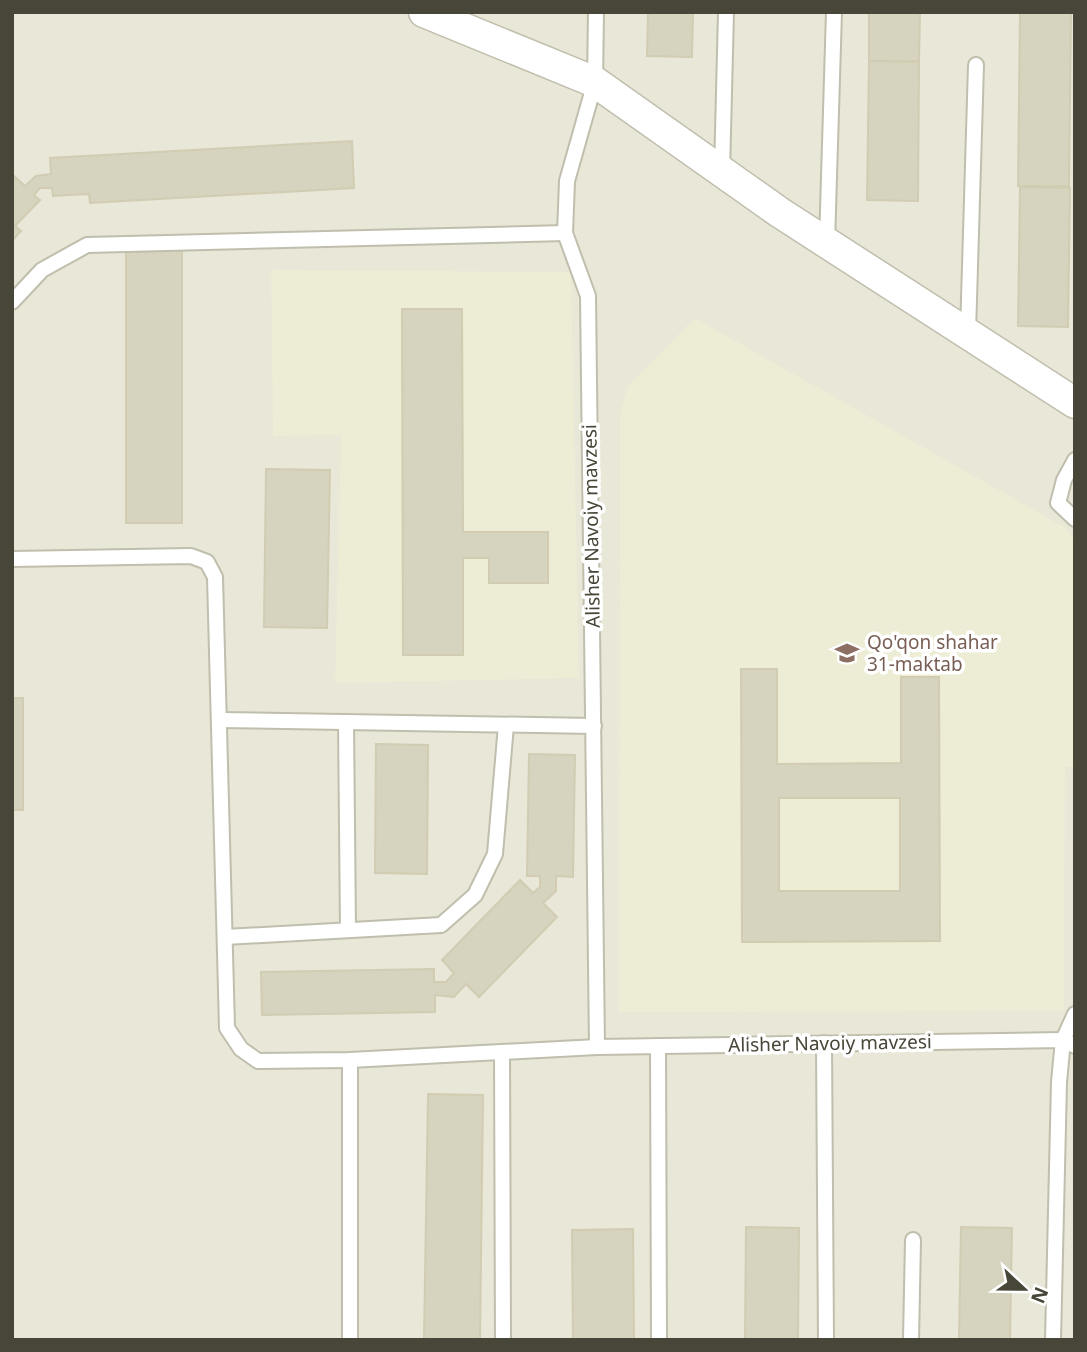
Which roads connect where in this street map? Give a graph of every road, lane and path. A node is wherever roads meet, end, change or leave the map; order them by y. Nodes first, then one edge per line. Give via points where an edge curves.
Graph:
1 (424, 12) edge
2 (596, 12) edge
3 (726, 12) edge
4 (834, 12) edge
5 (976, 65) dead end
6 (595, 82) junction
7 (722, 172) junction
8 (565, 233) junction
9 (827, 243) junction
10 (12, 302) edge
11 (968, 334) junction
12 (1075, 403) edge
13 (1075, 460) edge
14 (1075, 519) edge
15 (12, 559) edge
16 (220, 720) junction
17 (346, 722) junction
18 (506, 724) junction
19 (594, 726) junction
20 (348, 930) junction
21 (225, 937) junction
22 (1075, 1014) edge
23 (824, 1043) junction
24 (1069, 1043) edge
25 (658, 1046) junction
26 (597, 1047) junction
27 (502, 1052) junction
28 (350, 1060) junction
29 (913, 1240) dead end
30 (349, 1340) edge
31 (503, 1340) edge
32 (659, 1340) edge
33 (826, 1340) edge
34 (911, 1340) edge
35 (1053, 1340) edge

1 - 6 street
2 - 6 lane, Alisher Navoiy mavzesi
3 - 7 lane
4 - 9 lane
5 - 11 lane
6 - 7 street
6 - 8 lane, Alisher Navoiy mavzesi via 567,181
7 - 9 street
8 - 10 lane via 87,245 42,270
8 - 19 lane, Alisher Navoiy mavzesi via 587,296
9 - 11 street
11 - 12 street
13 - 14 lane via 1058,503
15 - 16 lane via 191,556 206,562 215,577
16 - 17 lane
16 - 21 lane
17 - 18 lane
17 - 20 lane
18 - 19 lane
18 - 20 lane via 495,853 475,895 441,925
19 - 26 lane, Alisher Navoiy mavzesi
20 - 21 lane
21 - 28 lane, Alisher Navoiy mavzesi via 226,1028 241,1049 258,1060
22 - 24 lane
23 - 24 lane, Alisher Navoiy mavzesi
23 - 25 lane, Alisher Navoiy mavzesi
23 - 33 lane
24 - 35 lane via 1059,1082
25 - 26 lane, Alisher Navoiy mavzesi
25 - 32 lane
26 - 27 lane, Alisher Navoiy mavzesi
27 - 28 lane, Alisher Navoiy mavzesi
27 - 31 lane
28 - 30 lane
29 - 34 lane

